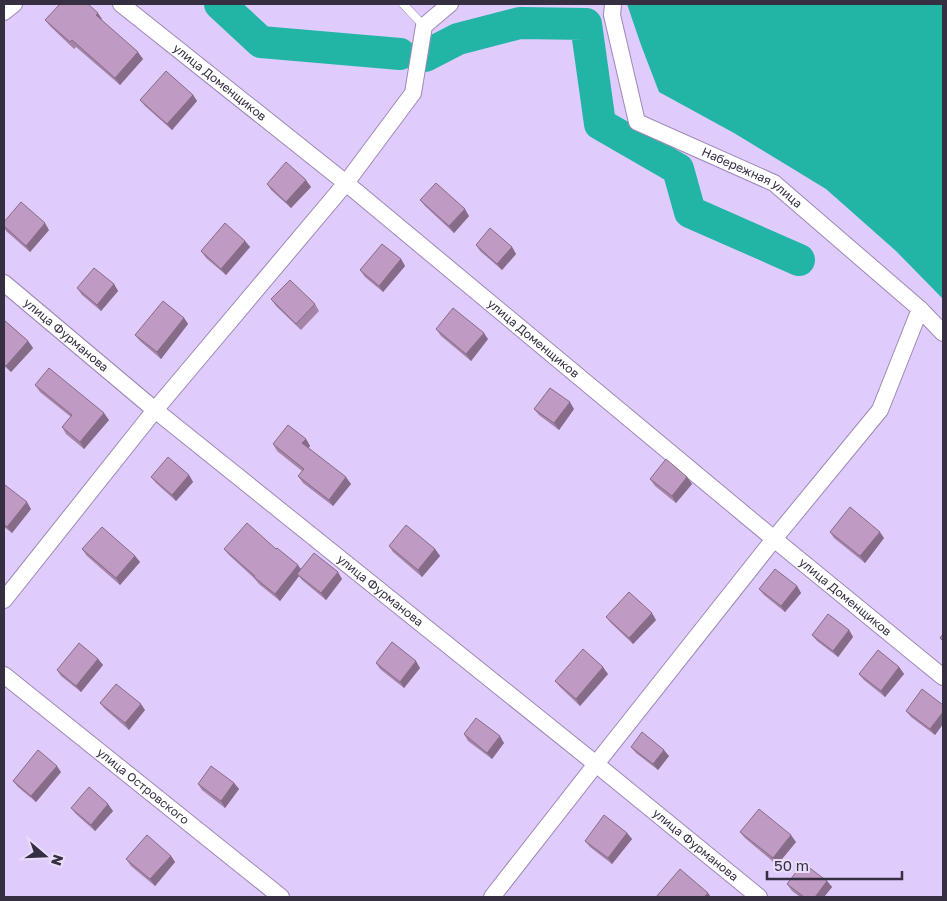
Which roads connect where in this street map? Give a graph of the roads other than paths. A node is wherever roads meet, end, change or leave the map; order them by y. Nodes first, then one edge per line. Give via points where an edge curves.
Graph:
1 (14, 4) edge
2 (121, 4) edge
3 (403, 4) edge
4 (450, 4) edge
5 (613, 4) edge
6 (4, 12) edge
7 (424, 26) junction
8 (346, 183) junction
9 (4, 283) edge
10 (920, 309) junction
11 (943, 334) edge
12 (155, 410) junction
13 (774, 539) junction
14 (4, 600) edge
15 (4, 675) edge
16 (943, 676) edge
17 (596, 764) junction
18 (281, 897) edge
19 (492, 897) edge
20 (759, 897) edge

1 - 6 street
2 - 8 street, улица Доменщиков
3 - 7 lane
4 - 7 street
5 - 10 street, Набережная улица via 612,15 637,122 774,183
7 - 8 street via 413,92
8 - 12 street
8 - 13 street, улица Доменщиков
9 - 12 street, улица Фурманова
10 - 11 street, Набережная улица
10 - 13 street via 880,410
12 - 14 street
12 - 17 street, улица Фурманова
13 - 16 street, улица Доменщиков
13 - 17 street
15 - 18 street, улица Островского
17 - 19 street
17 - 20 street, улица Фурманова

